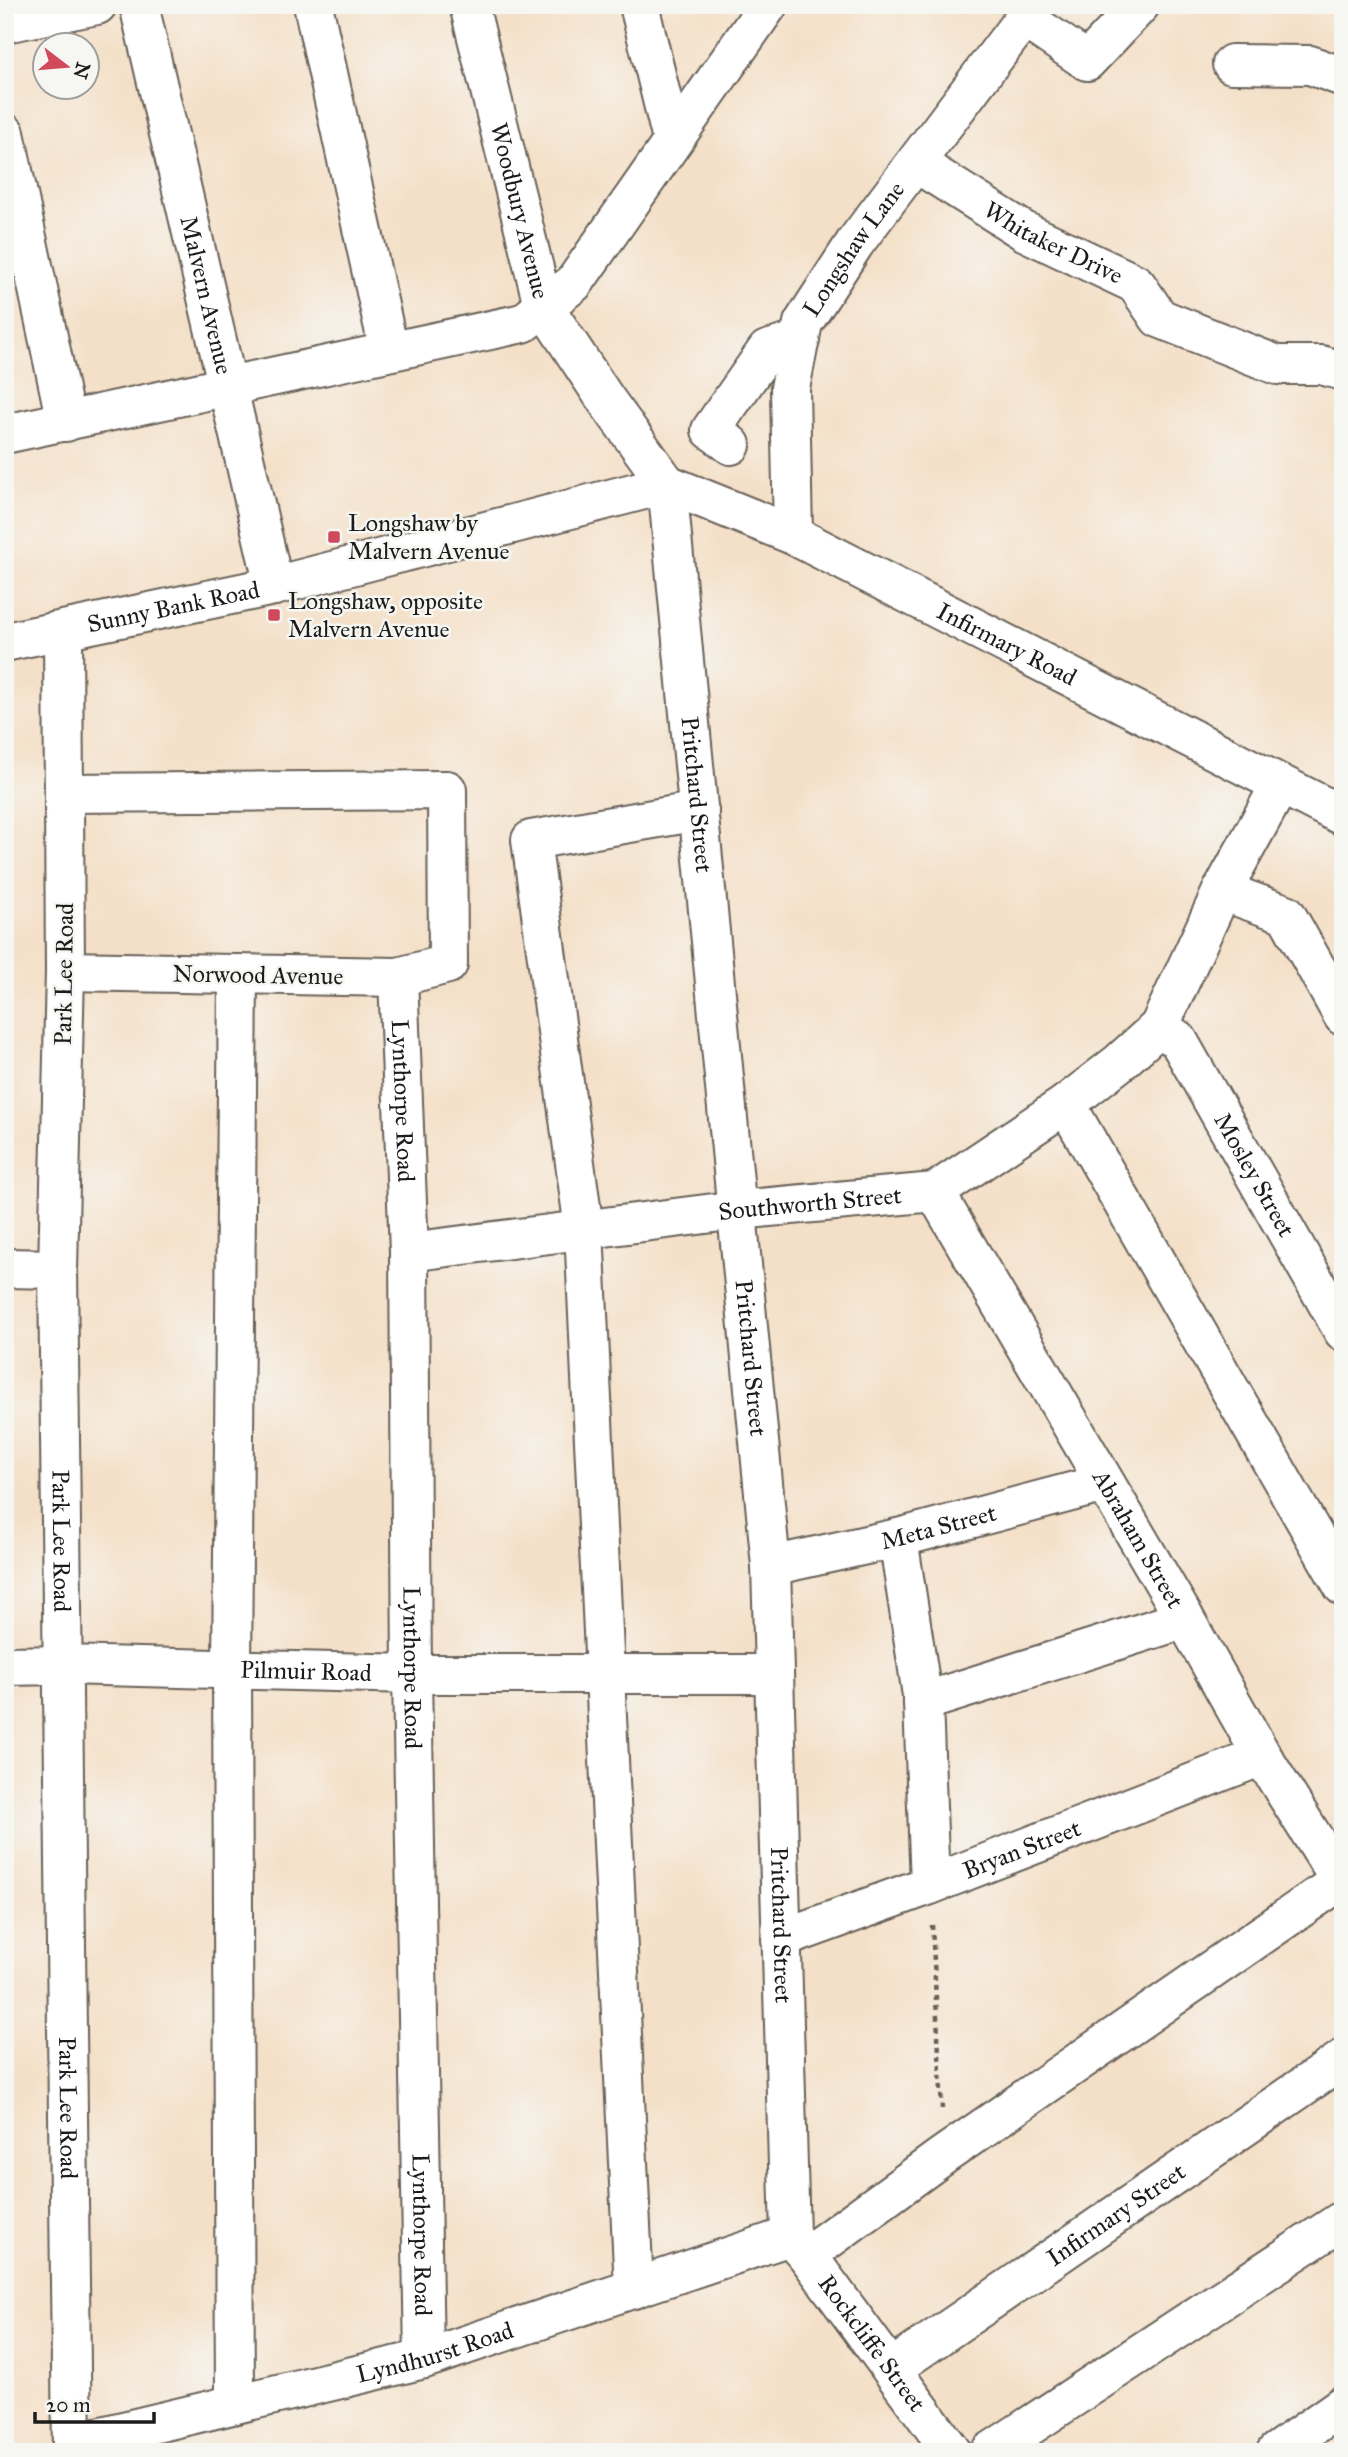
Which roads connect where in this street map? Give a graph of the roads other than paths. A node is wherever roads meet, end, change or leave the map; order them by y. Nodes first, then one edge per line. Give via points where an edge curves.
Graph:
1 (97, 5) edge
2 (139, 5) edge
3 (313, 5) edge
4 (469, 5) edge
5 (639, 5) edge
6 (768, 5) edge
7 (1140, 5) edge
8 (1029, 12) edge
9 (5, 23) edge
10 (1232, 64) dead end
11 (1343, 77) edge
12 (5, 133) edge
13 (672, 140) junction
14 (916, 163) junction
15 (543, 305) junction
16 (800, 340) junction
17 (389, 351) junction
18 (1343, 371) edge
19 (227, 385) junction
20 (66, 422) junction
21 (5, 434) edge
22 (732, 445) dead end
23 (667, 485) junction
24 (793, 535) junction
25 (274, 586) junction
26 (63, 631) junction
27 (5, 642) edge
28 (1280, 785) junction
29 (65, 793) junction
30 (699, 811) junction
31 (1343, 816) edge
32 (1222, 891) junction
33 (65, 971) junction
34 (237, 974) junction
35 (398, 977) junction
36 (1343, 1016) edge
37 (1159, 1027) junction
38 (1066, 1104) junction
39 (935, 1192) junction
40 (737, 1210) junction
41 (584, 1229) junction
42 (410, 1251) junction
43 (5, 1268) edge
44 (58, 1269) junction
45 (1343, 1331) edge
46 (1105, 1483) junction
47 (898, 1538) junction
48 (771, 1566) junction
49 (1343, 1586) edge
50 (1185, 1619) junction
51 (64, 1665) junction
52 (5, 1666) edge
53 (232, 1670) junction
54 (412, 1674) junction
55 (604, 1674) junction
56 (773, 1674) junction
57 (923, 1702) junction
58 (1262, 1756) junction
59 (1342, 1883) edge
60 (930, 1885) junction
61 (781, 1938) junction
62 (1343, 2059) edge
63 (1343, 2220) edge
64 (798, 2246) junction
65 (634, 2288) junction
66 (424, 2359) junction
67 (891, 2370) junction
68 (235, 2404) junction
69 (1343, 2405) edge
70 (72, 2447) edge
71 (952, 2452) edge
72 (990, 2452) edge
73 (1276, 2452) edge

1 - 9 street
2 - 19 street, Malvern Avenue
3 - 17 street
4 - 15 street, Woodbury Avenue
5 - 13 street
6 - 13 street
7 - 8 street via 1087,61
8 - 14 street, Longshaw Lane
10 - 11 street via 1310,65
12 - 20 street
13 - 15 street via 574,283
14 - 16 street, Longshaw Lane via 855,243 803,323
14 - 18 street, Whitaker Drive via 1024,231 1136,284 1159,318 1276,365 1321,365
15 - 17 street via 523,323
15 - 23 street, Woodbury Avenue
16 - 22 street via 767,350 711,430
16 - 24 street, Longshaw Lane via 790,388
17 - 19 street
19 - 20 street
19 - 25 street, Malvern Avenue
20 - 21 street
23 - 24 street, Infirmary Road
23 - 25 street, Sunny Bank Road
23 - 30 street, Pritchard Street
24 - 28 street, Infirmary Road
25 - 26 street, Sunny Bank Road
26 - 27 street, Sunny Bank Road
26 - 29 street, Park Lee Road
28 - 31 street, Infirmary Road
28 - 32 street
29 - 33 street, Park Lee Road
29 - 35 street, Norwood Avenue via 447,790 448,964
30 - 40 street, Pritchard Street
30 - 41 street via 531,841
32 - 36 street via 1286,915
32 - 37 street
33 - 34 street, Norwood Avenue
33 - 44 street, Park Lee Road
34 - 35 street, Norwood Avenue
34 - 53 street
35 - 42 street, Lynthorpe Road
37 - 38 street, Southworth Street
37 - 45 street, Mosley Street via 1178,1040
38 - 39 street, Southworth Street
38 - 49 street
39 - 40 street, Southworth Street
39 - 46 street, Abraham Street
40 - 41 street, Southworth Street
40 - 48 street, Pritchard Street
41 - 42 street, Southworth Street
41 - 55 street
42 - 54 street, Lynthorpe Road
43 - 44 street
44 - 51 street, Park Lee Road
46 - 47 street, Meta Street
46 - 50 street, Abraham Street
47 - 48 street, Meta Street
47 - 57 street
48 - 56 street, Pritchard Street
50 - 57 street
50 - 58 street, Abraham Street
51 - 52 street, Pilmuir Road
51 - 53 street, Pilmuir Road
51 - 70 street, Park Lee Road
53 - 54 street, Pilmuir Road
53 - 68 street
54 - 55 street, Pilmuir Road
54 - 66 street, Lynthorpe Road
55 - 56 street, Pilmuir Road
55 - 65 street
56 - 61 street, Pritchard Street
57 - 60 street
58 - 59 street, Abraham Street
58 - 60 street, Bryan Street
59 - 64 street, Lyndhurst Road via 944,2155
60 - 61 street, Bryan Street
61 - 64 street, Pritchard Street
62 - 67 street, Infirmary Street
63 - 72 street
64 - 65 street, Lyndhurst Road
64 - 67 street, Rockcliffe Street
65 - 66 street, Lyndhurst Road
66 - 68 street, Lyndhurst Road
67 - 71 street, Rockcliffe Street
68 - 70 street, Lyndhurst Road
69 - 73 street

